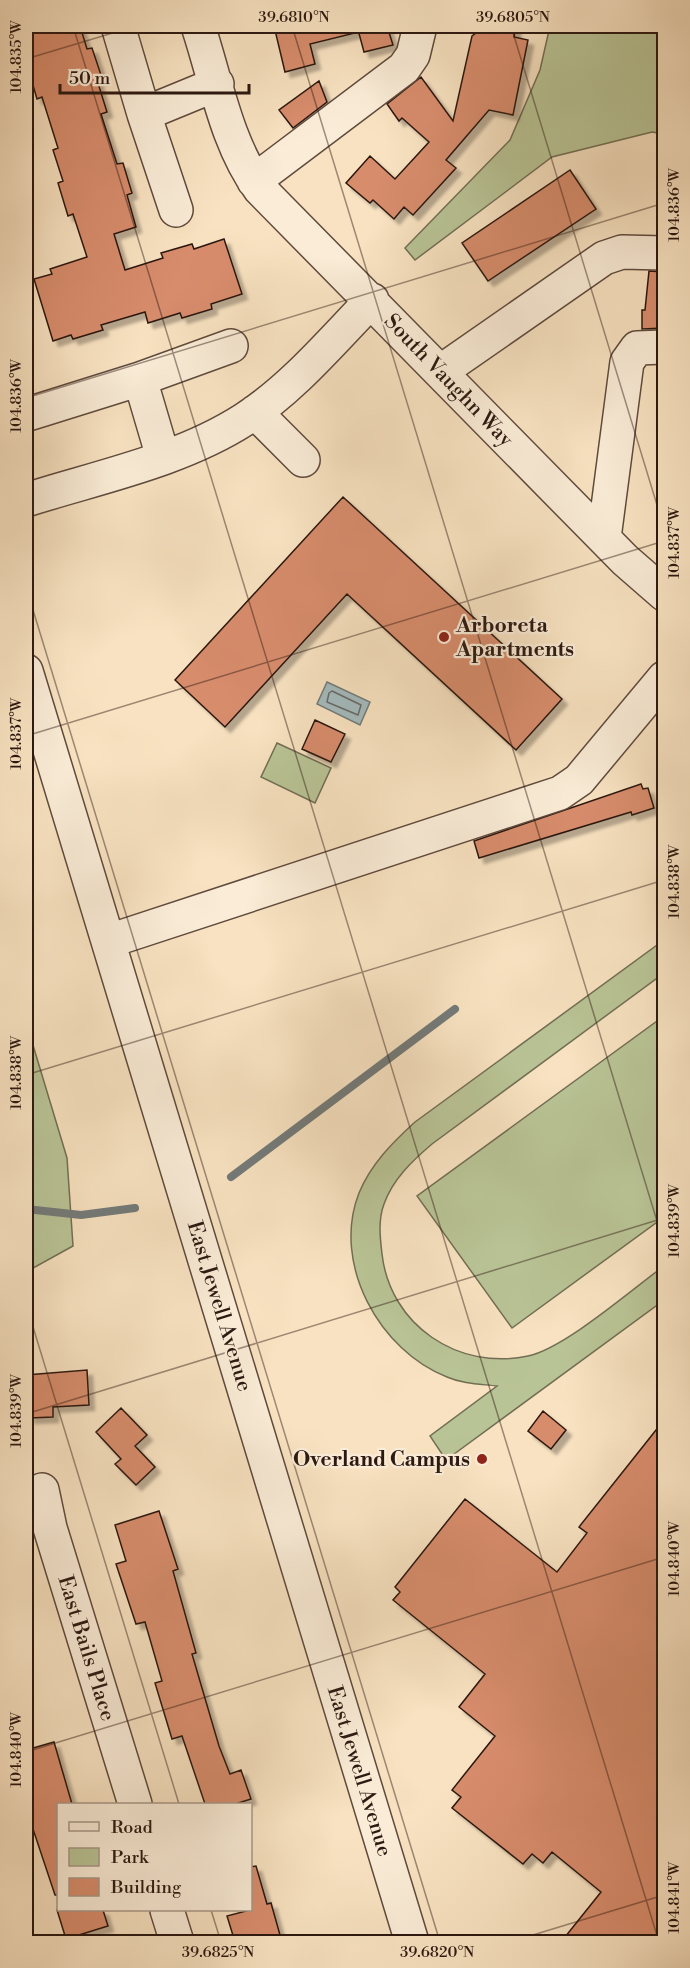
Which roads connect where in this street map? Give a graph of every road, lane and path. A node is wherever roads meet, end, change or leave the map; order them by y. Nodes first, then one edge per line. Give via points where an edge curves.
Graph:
1 (118, 26) edge
2 (198, 26) edge
3 (420, 26) edge
4 (217, 84) junction
5 (144, 114) junction
6 (254, 180) junction
7 (176, 210) dead end
8 (664, 253) edge
9 (372, 300) junction
10 (231, 346) dead end
11 (664, 346) edge
12 (440, 372) junction
13 (140, 379) junction
14 (26, 412) edge
15 (255, 412) junction
16 (163, 457) junction
17 (303, 460) dead end
18 (26, 500) edge
19 (604, 538) junction
20 (664, 594) edge
21 (26, 670) edge
22 (664, 678) edge
23 (109, 941) junction
24 (42, 1490) dead end
25 (135, 1803) edge
26 (167, 1911) edge
27 (177, 1942) edge
28 (412, 1942) edge

1 - 5 street
2 - 4 street
3 - 6 street via 413,55 404,68
4 - 5 street
4 - 6 street via 234,141
5 - 7 street
6 - 9 street via 279,210
8 - 12 street via 622,252 604,258
9 - 12 street, South Vaughn Way
9 - 15 street, South Vaughn Way via 296,377
10 - 13 street
11 - 19 street via 637,348 627,362
12 - 19 street, South Vaughn Way
13 - 14 street
13 - 16 street
15 - 16 street, South Vaughn Way via 224,431
15 - 17 street
16 - 18 street, South Vaughn Way
19 - 20 street, South Vaughn Way
21 - 23 street, East Jewell Avenue
22 - 23 street via 579,780 560,793
23 - 28 street, East Jewell Avenue
24 - 25 street, East Bails Place via 50,1528
26 - 27 street

